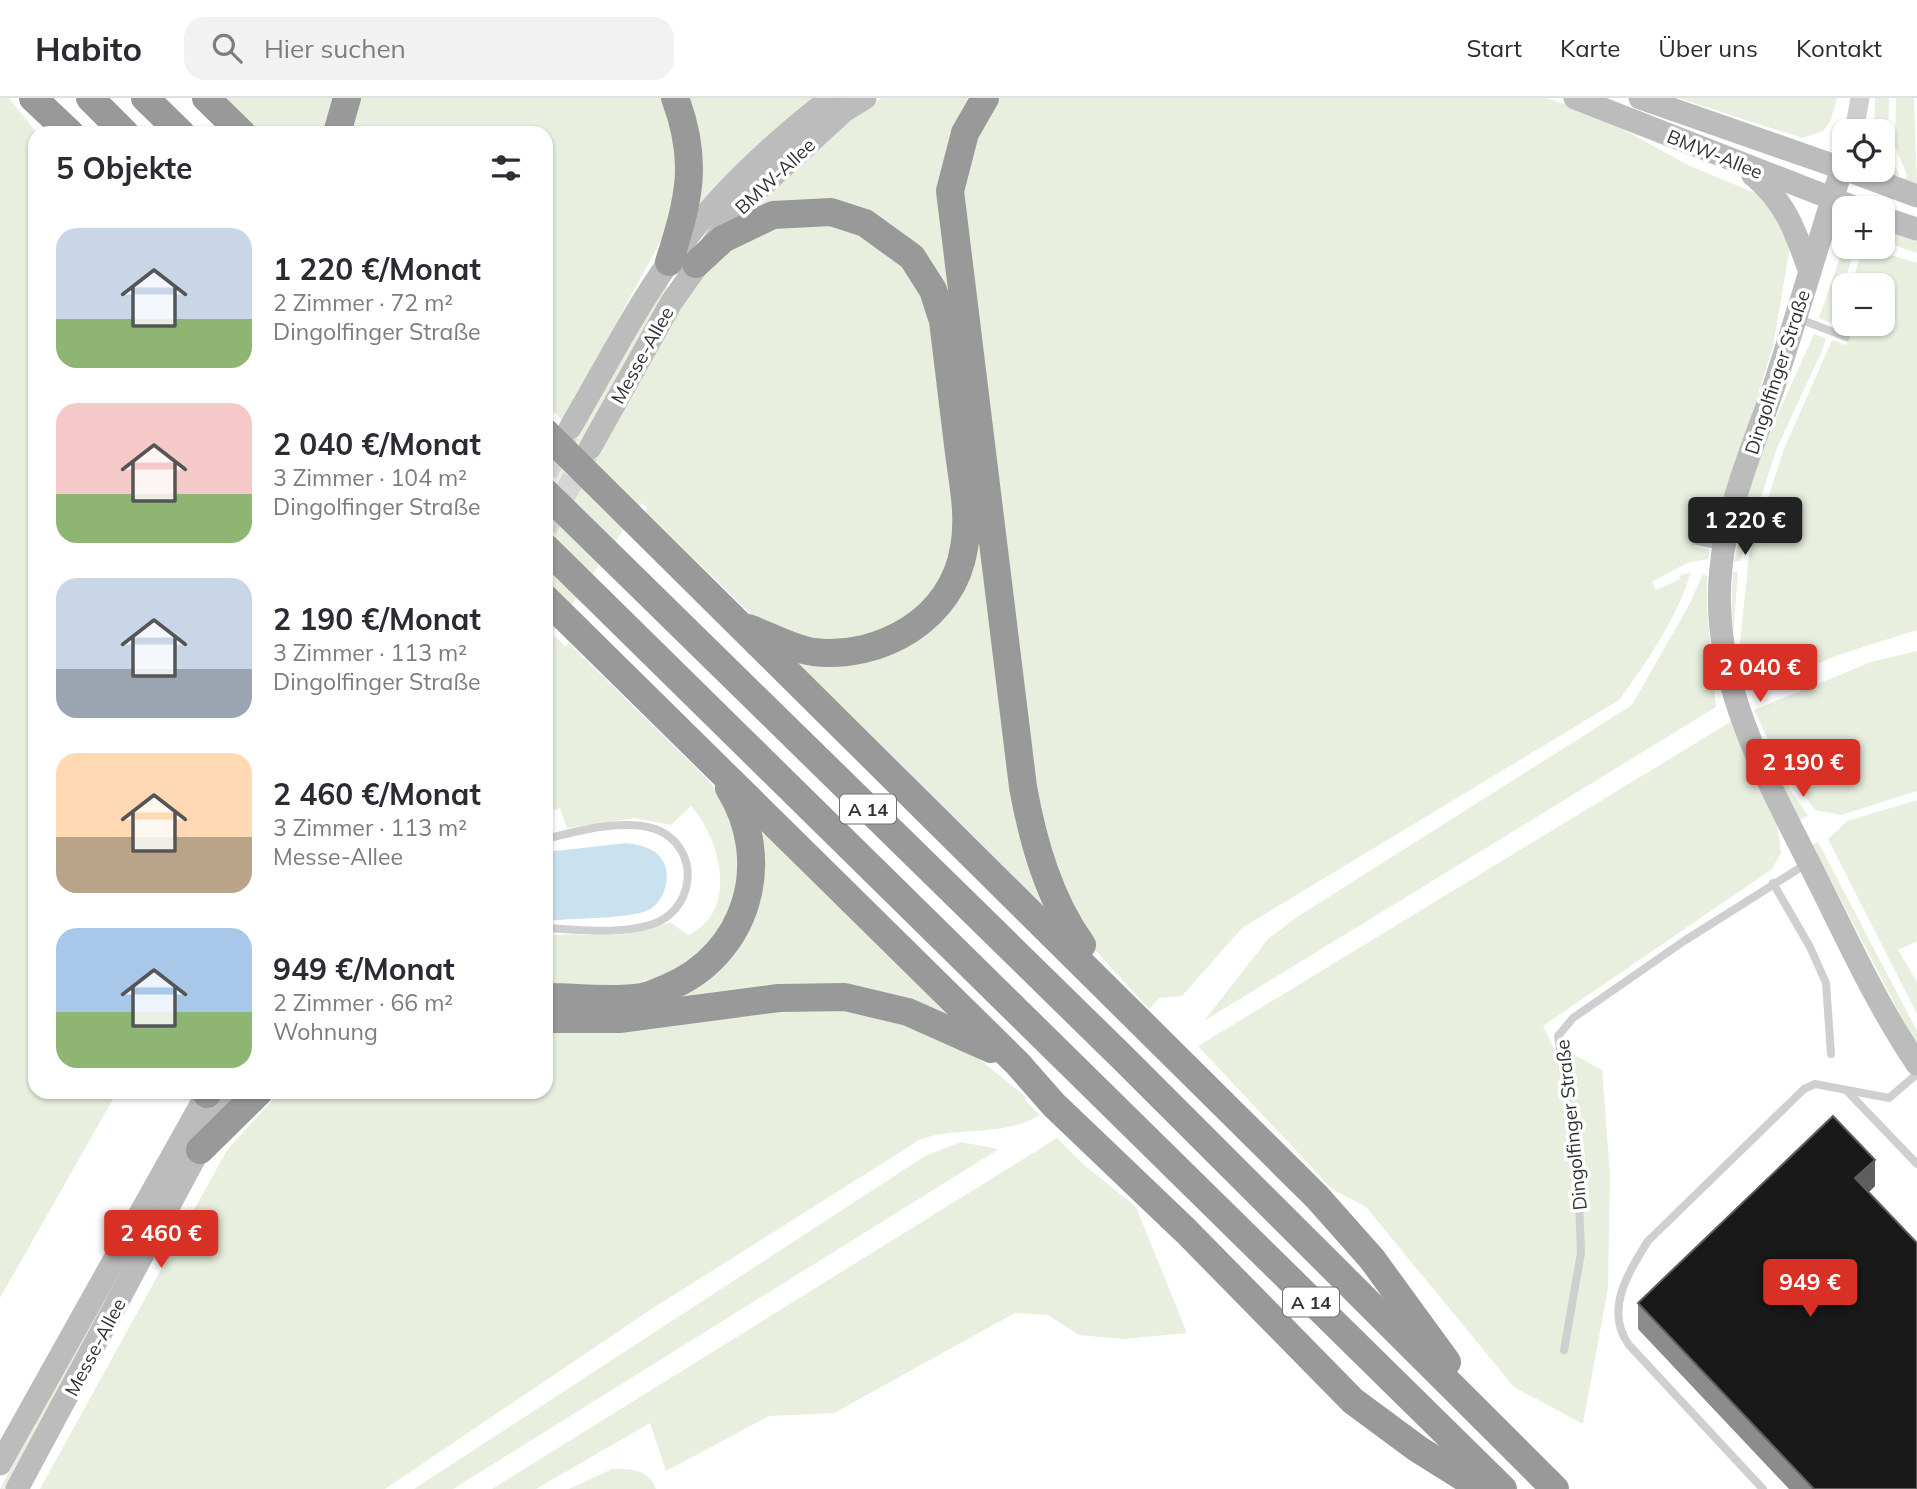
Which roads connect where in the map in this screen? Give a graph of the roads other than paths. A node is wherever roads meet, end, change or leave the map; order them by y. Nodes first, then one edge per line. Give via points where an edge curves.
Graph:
1 (33, 98) edge
2 (90, 98) edge
3 (145, 98) edge
4 (206, 98) edge
5 (347, 98) edge
6 (675, 98) edge
7 (831, 98) edge
8 (865, 98) edge
9 (985, 98) edge
10 (1575, 98) edge
11 (1640, 98) edge
12 (1860, 98) edge
13 (1856, 119) edge
14 (47, 126) edge
15 (63, 126) edge
16 (118, 126) edge
17 (174, 126) edge
18 (235, 126) edge
19 (339, 126) edge
20 (1832, 163) edge
21 (1740, 164) junction
22 (1882, 182) edge
23 (1917, 196) edge
24 (1832, 200) joint
25 (1895, 222) edge
26 (1917, 229) edge
27 (682, 263) junction
28 (1810, 272) junction
29 (1797, 318) junction
30 (1846, 337) dead end
31 (558, 430) edge
32 (590, 448) tunnel mouth
33 (553, 500) edge
34 (1698, 541) dead end
35 (1725, 546) junction
36 (553, 555) edge
37 (553, 606) edge
38 (738, 624) junction
39 (715, 765) junction
40 (553, 837) edge
41 (1809, 862) junction
42 (1773, 883) junction
43 (553, 928) edge
44 (553, 997) edge
45 (1122, 1001) junction
46 (553, 1019) edge
47 (1831, 1054) dead end
48 (1018, 1064) junction
49 (1917, 1064) edge
50 (1917, 1074) edge
51 (1847, 1091) junction
52 (209, 1099) edge
53 (211, 1099) edge
54 (252, 1099) edge
55 (200, 1150) junction
56 (1917, 1164) edge
57 (1564, 1350) dead end
58 (1490, 1423) junction
59 (0, 1464) edge
60 (17, 1489) edge
61 (1482, 1489) edge
62 (1503, 1489) edge
63 (1555, 1489) edge
64 (1763, 1489) edge

1 - 14 highway
1 - 15 highway
2 - 16 highway
3 - 17 highway
4 - 18 highway
5 - 19 highway
6 - 27 highway via 691,156
7 - 27 main road, BMW-Allee via 773,143 700,221
8 - 27 main road, BMW-Allee via 845,111
9 - 45 highway via 965,133 950,191 1023,787 1031,834 1064,920
10 - 21 main road, BMW-Allee
11 - 20 main road, BMW-Allee
12 - 13 street
21 - 24 main road, BMW-Allee
21 - 28 main road via 1787,212
22 - 23 main road, BMW-Allee
24 - 28 main road, Dingolfinger Straße
25 - 26 main road
27 - 31 main road, Messe-Allee
27 - 32 main road, Messe-Allee via 671,303
27 - 38 highway via 773,215 831,212 866,223 912,257 933,290 943,321 967,517 964,551 949,589 918,626 865,650 812,652
28 - 29 main road, Dingolfinger Straße
29 - 30 lane
29 - 35 main road, Dingolfinger Straße via 1744,472
31 - 38 highway via 635,521
33 - 58 highway, A 14
34 - 35 lane
35 - 41 main road, Dingolfinger Straße via 1720,614 1726,665 1739,712
36 - 62 highway, A 14
37 - 39 highway
38 - 45 highway
39 - 44 highway via 744,820 751,855 750,886 733,935 692,977 643,997
39 - 48 highway
40 - 43 lane via 619,825 666,834 686,857 689,884 674,912 655,923 631,929
41 - 42 lane, Dingolfinger Straße
41 - 49 main road, Dingolfinger Straße via 1880,1005
42 - 47 lane via 1826,983
42 - 57 lane, Dingolfinger Straße via 1573,1018 1558,1035 1578,1175 1581,1253
45 - 58 highway via 1317,1197 1372,1259
46 - 48 highway via 620,1019 779,998 845,998 942,1024
48 - 61 highway via 1353,1401
50 - 51 lane via 1889,1098
51 - 56 lane
51 - 64 lane via 1815,1084 1804,1089 1648,1241 1618,1301 1620,1332 1629,1345
52 - 59 main road, Messe-Allee
53 - 55 main road, Messe-Allee
54 - 55 highway
55 - 60 main road, Messe-Allee
58 - 63 highway, A 14

